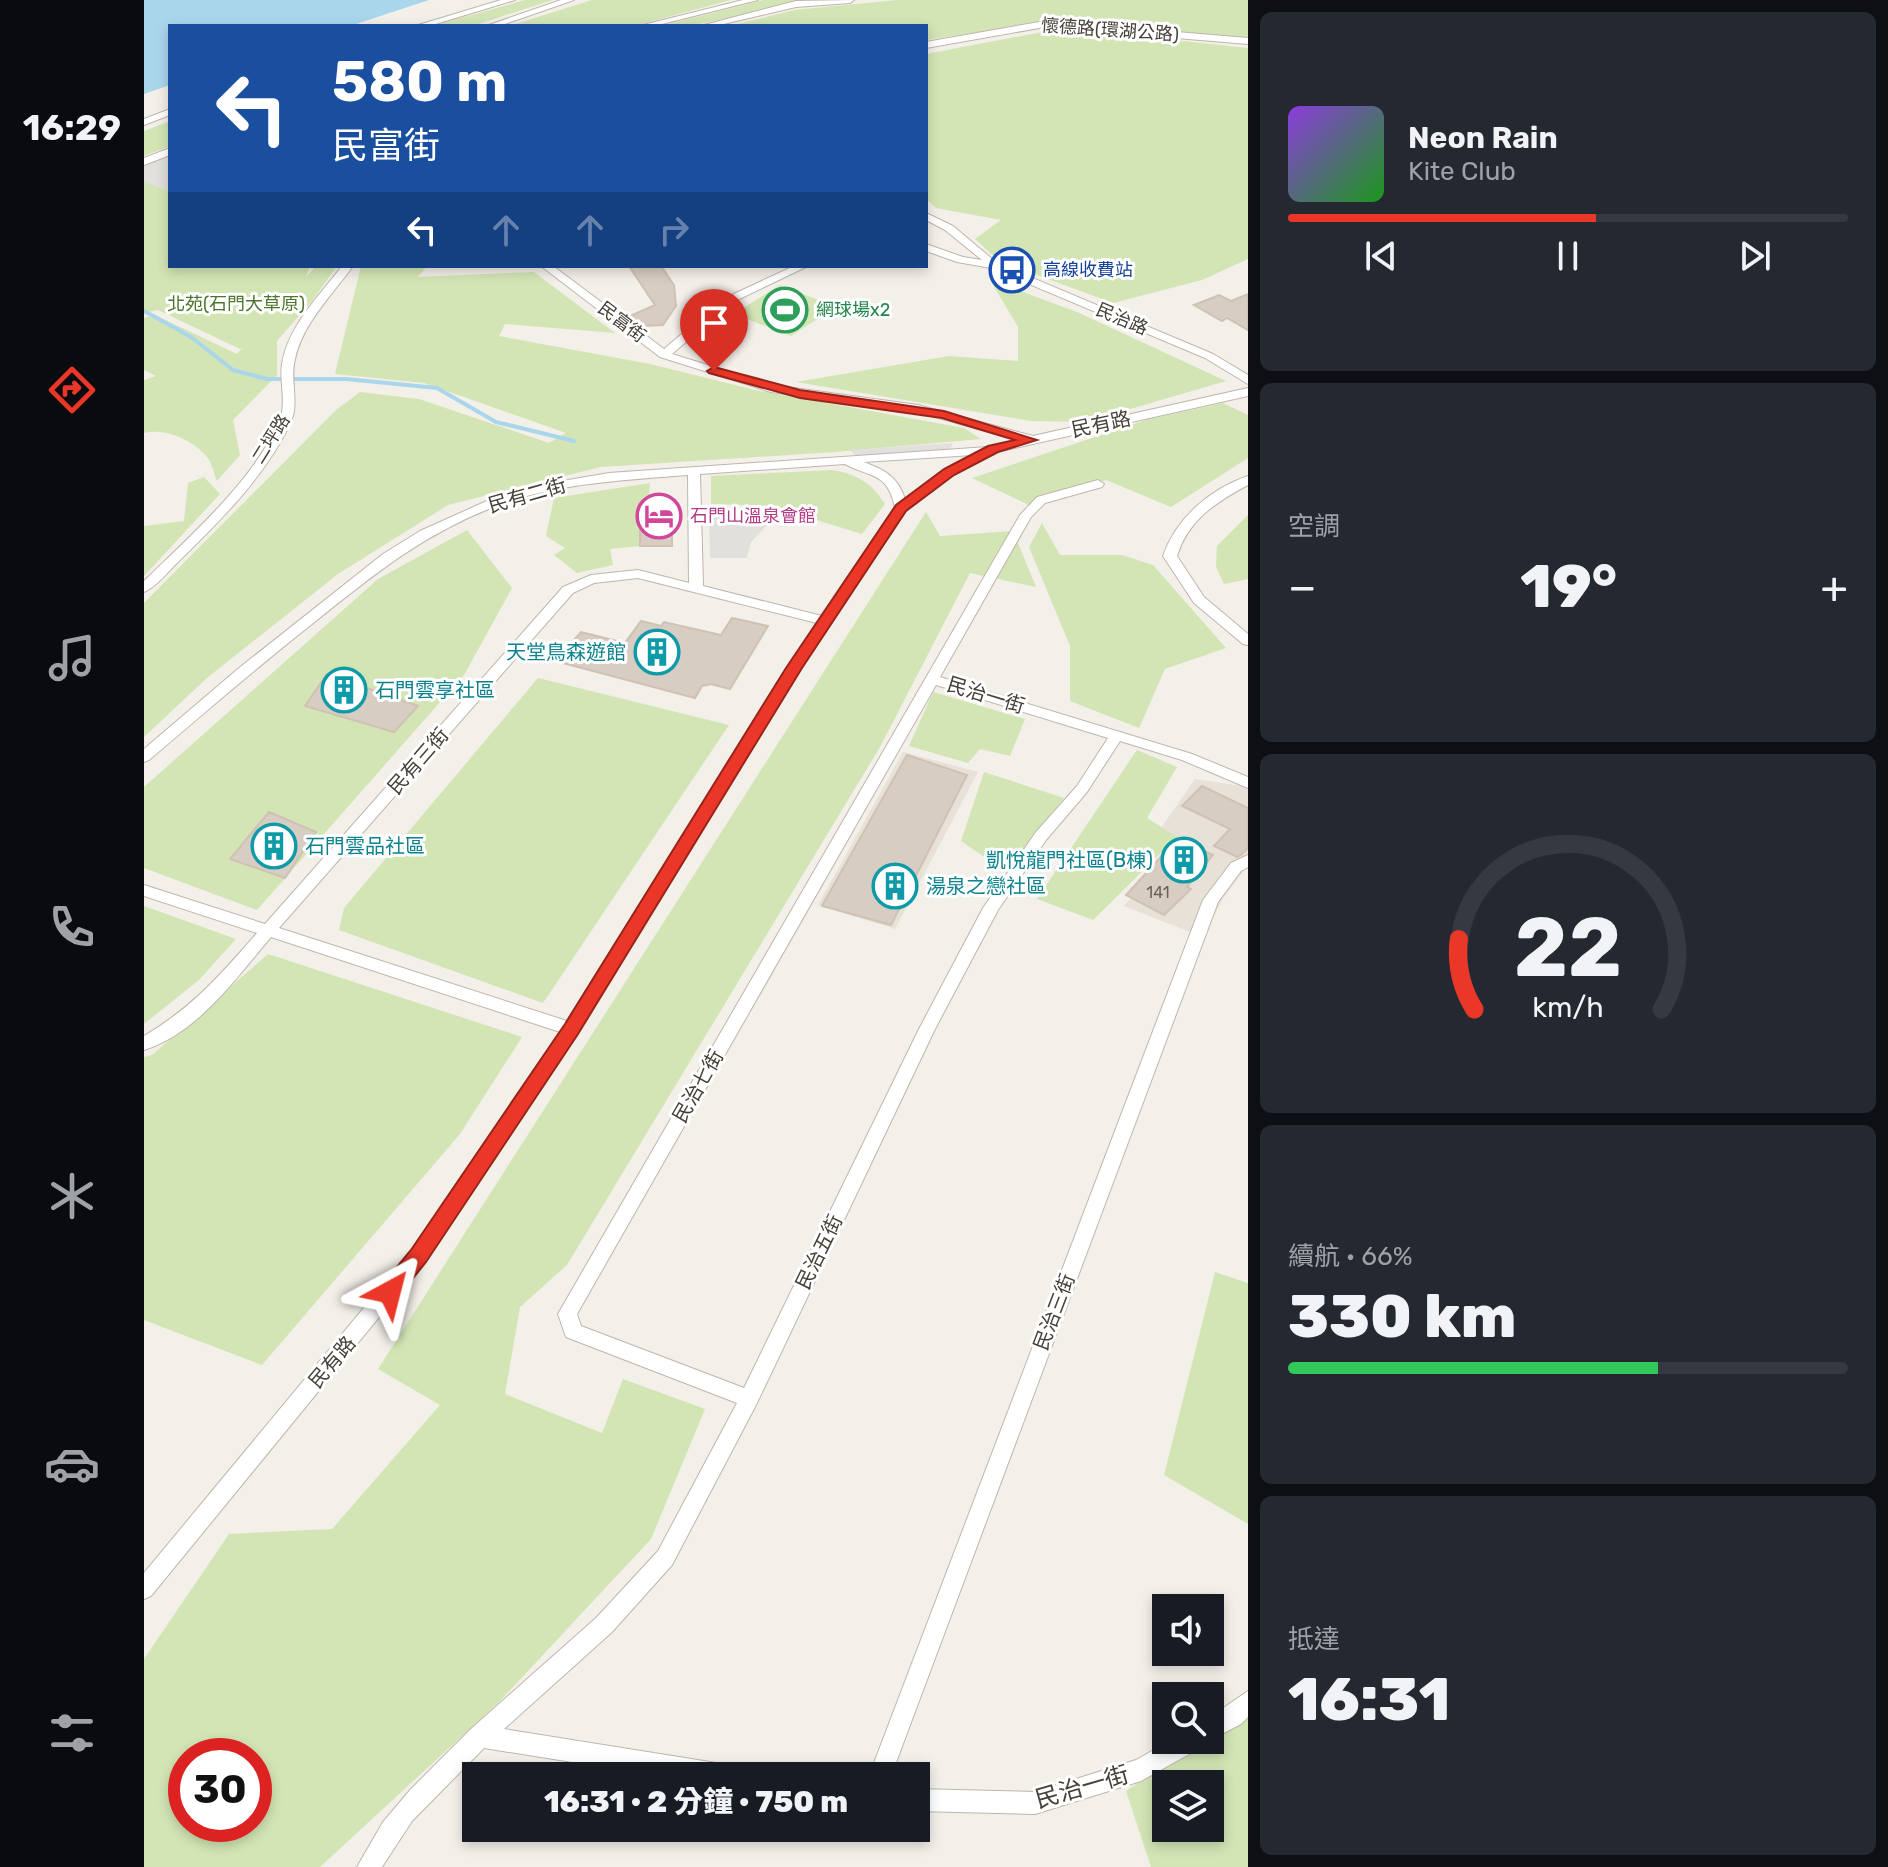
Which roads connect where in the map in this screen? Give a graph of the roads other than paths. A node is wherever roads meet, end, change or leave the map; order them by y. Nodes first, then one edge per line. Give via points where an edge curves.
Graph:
1 (511, 0) edge
2 (570, 0) edge
3 (754, 0) edge
4 (850, 0) edge
5 (426, 24) edge
6 (496, 24) edge
7 (652, 24) edge
8 (712, 24) edge
9 (1248, 41) edge
10 (928, 45) edge
11 (168, 113) edge
12 (144, 122) edge
13 (168, 152) edge
14 (144, 162) edge
15 (928, 219) edge
16 (928, 248) edge
17 (993, 265) junction
18 (346, 268) edge
19 (549, 268) edge
20 (799, 268) edge
21 (664, 355) junction
22 (1248, 380) edge
23 (1248, 392) edge
24 (1030, 440) junction
25 (993, 449) junction
26 (844, 462) junction
27 (694, 470) junction
28 (1248, 480) edge
29 (1098, 484) dead end
30 (901, 508) junction
31 (696, 587) junction
32 (144, 588) edge
33 (824, 621) junction
34 (1248, 641) edge
35 (932, 679) junction
36 (1117, 735) junction
37 (144, 757) edge
38 (1248, 783) edge
39 (1248, 860) edge
40 (144, 890) edge
41 (269, 932) junction
42 (571, 1029) junction
43 (144, 1044) edge
44 (749, 1399) junction
45 (144, 1589) edge
46 (1248, 1702) edge
47 (1224, 1721) edge
48 (480, 1736) junction
49 (1168, 1754) edge
50 (642, 1762) edge
51 (885, 1762) edge
52 (930, 1800) edge
53 (369, 1867) edge

1 - 5 street
2 - 6 street
3 - 7 street
4 - 8 street via 786,6
9 - 10 street, 懷德路(環湖公路) via 1054,24
11 - 12 street
13 - 14 street
15 - 17 street
16 - 17 street
17 - 22 street, 民治路 via 1209,356
18 - 32 street, 二坪路 via 296,338 288,361 291,403 283,427 211,520
19 - 21 street, 民富街
20 - 21 street via 727,301
21 - 24 street, 民富街 via 771,388 918,409
23 - 24 street, 民有路
24 - 25 street, 民有路
25 - 26 street, 民有二街
25 - 30 street, 民有路 via 949,472
26 - 27 street, 民有二街
26 - 30 street via 888,478 899,489
27 - 31 street
27 - 37 street, 民有二街 via 545,488 479,509 425,534 244,671
28 - 34 street via 1192,515 1174,538 1170,556 1199,600
29 - 35 street, 民治一街 via 1041,500 1026,515
30 - 33 street, 民有路
31 - 33 street, 民有三街
31 - 41 street, 民有三街 via 638,574 591,579 568,590
33 - 42 street, 民有路
35 - 36 street, 民治一街
35 - 44 street, 民治七街 via 567,1314 573,1331
36 - 38 street, 民治一街
36 - 44 street, 民治五街 via 991,908
39 - 51 street, 民治三街 via 1236,867 1211,900
40 - 41 street
41 - 42 street
41 - 43 street, 民有三街 via 207,1000
42 - 45 street, 民有路 via 418,1256
44 - 48 street, 民治五街 via 665,1558 604,1625
46 - 47 street
48 - 50 street
48 - 53 street via 403,1814
49 - 52 street, 民治一街 via 1141,1770 1035,1803

